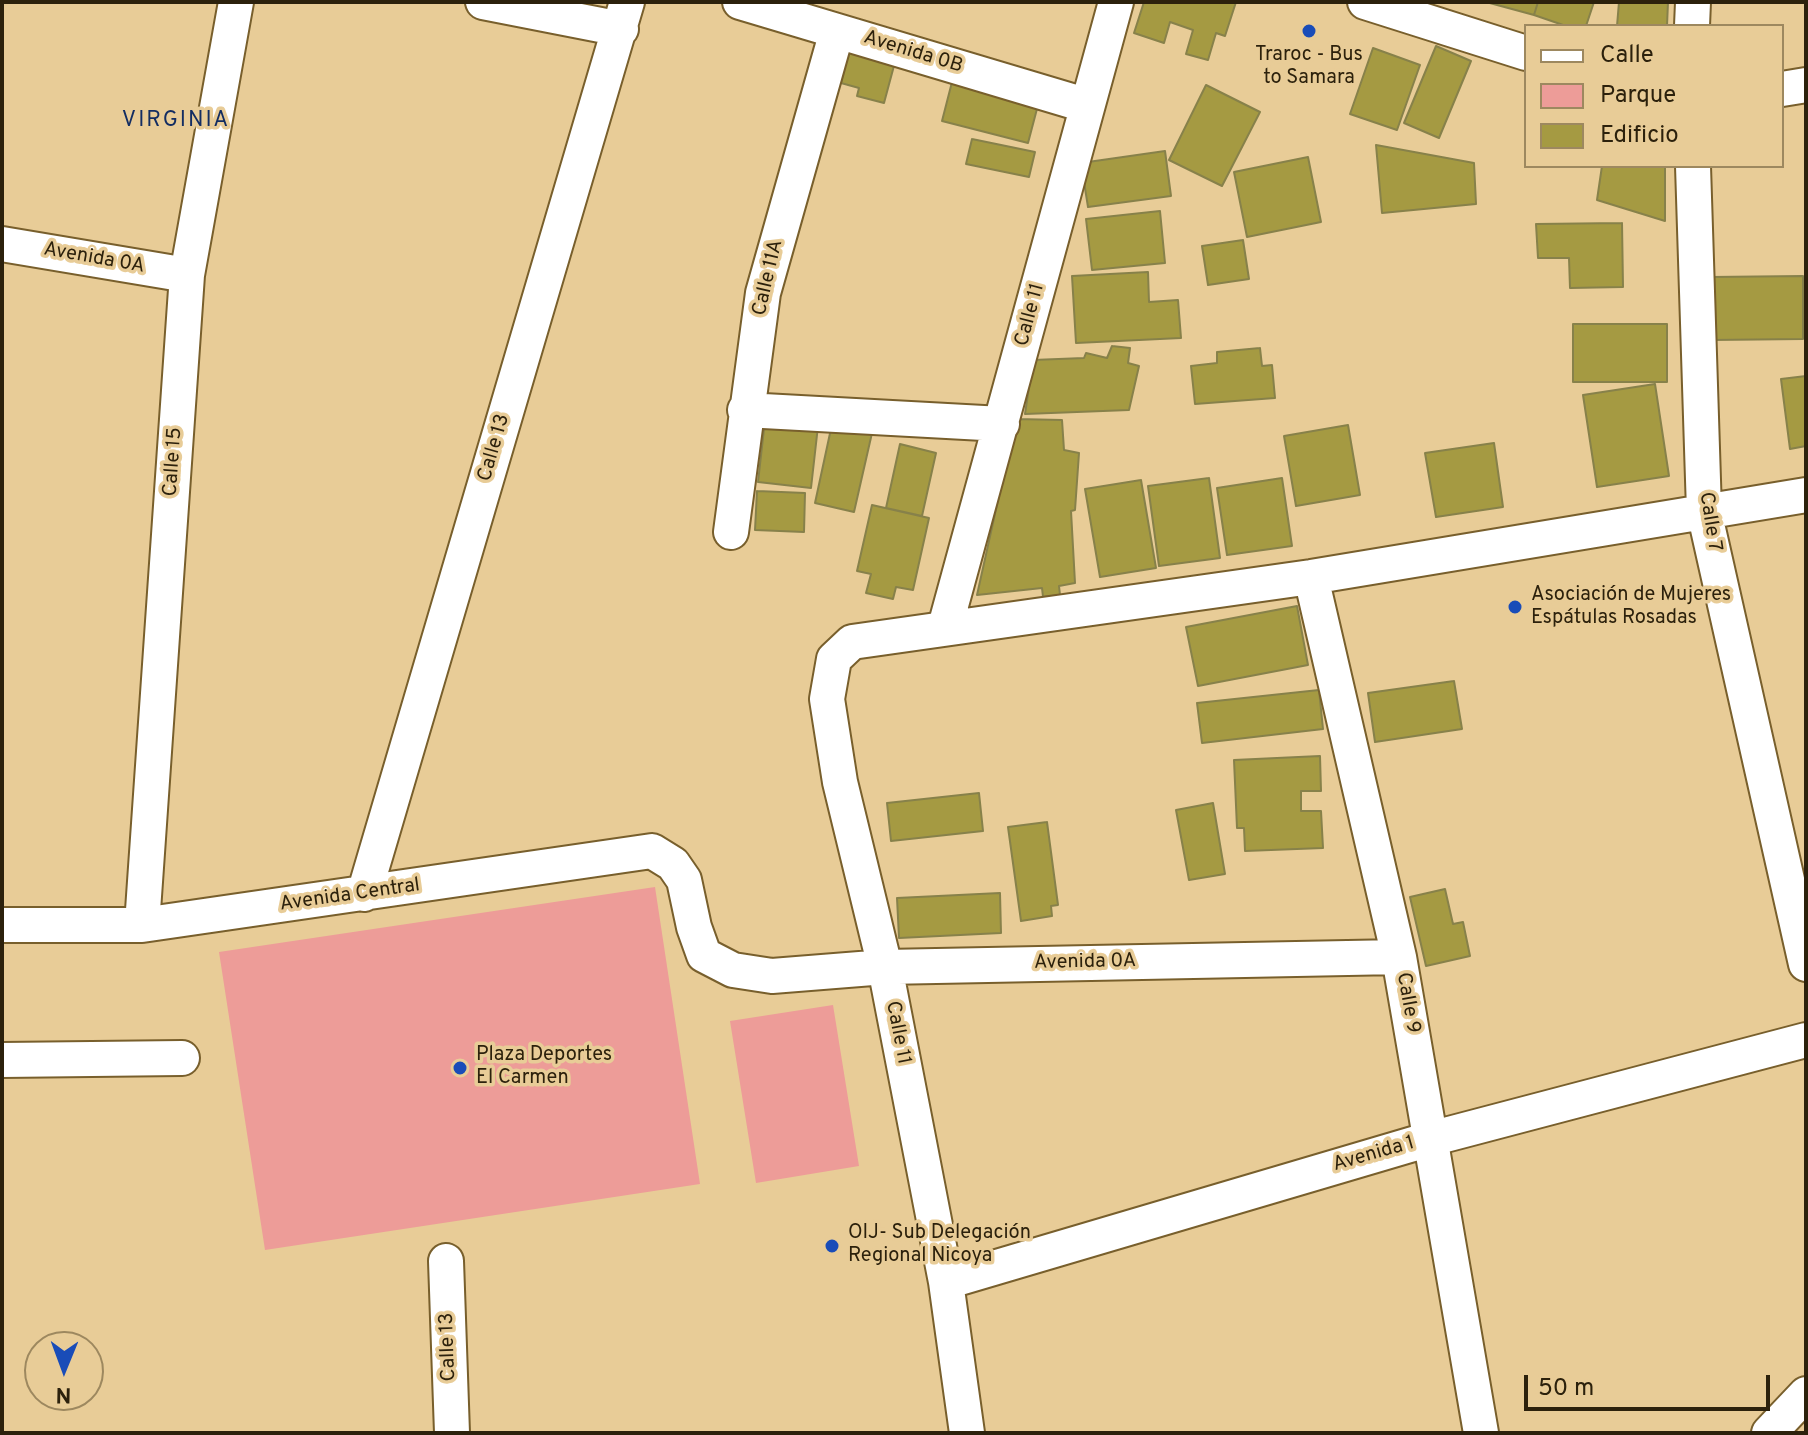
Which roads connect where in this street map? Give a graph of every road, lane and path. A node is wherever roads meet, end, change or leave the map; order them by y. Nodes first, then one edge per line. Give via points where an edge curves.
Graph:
1 (236, 2) edge
2 (483, 2) edge
3 (740, 2) edge
4 (1116, 2) edge
5 (1365, 2) edge
6 (1693, 2) edge
7 (624, 16) edge
8 (1692, 24) edge
9 (837, 31) junction
10 (1524, 52) edge
11 (1806, 85) edge
12 (1784, 89) edge
13 (1085, 105) junction
14 (1693, 168) edge
15 (2, 244) edge
16 (187, 275) junction
17 (745, 410) junction
18 (1002, 424) junction
19 (1806, 495) edge
20 (1704, 511) junction
21 (731, 532) dead end
22 (1311, 577) junction
23 (945, 627) junction
24 (364, 894) junction
25 (2, 925) edge
26 (142, 925) junction
27 (1399, 957) junction
28 (1806, 964) edge
29 (885, 967) junction
30 (772, 976) joint
31 (1806, 1040) edge
32 (182, 1058) dead end
33 (2, 1060) edge
34 (1430, 1139) junction
35 (446, 1261) dead end
36 (946, 1282) junction
37 (1806, 1394) edge
38 (452, 1433) edge
39 (967, 1433) edge
40 (1481, 1433) edge
41 (1769, 1433) edge

1 - 16 street, Calle 15
2 - 7 street
3 - 9 street, Avenida 0B
4 - 13 street, Calle 11
5 - 10 street
6 - 8 street
7 - 24 street, Calle 13
9 - 13 street, Avenida 0B
9 - 17 street, Calle 11A via 763,293
11 - 12 street
13 - 18 street, Calle 11
14 - 20 street, Calle 7
15 - 16 street, Avenida 0A
16 - 26 street, Calle 15
17 - 18 street
17 - 21 street, Calle 11A
18 - 23 street, Calle 11
19 - 20 street
20 - 22 street
20 - 28 street, Calle 7
22 - 23 street
22 - 27 street, Calle 9
23 - 29 street, Calle 11 via 852,642 834,659 827,699 840,782
24 - 26 street, Avenida Central
24 - 30 street, Avenida Central via 652,851 673,864 684,880 704,955 733,970
25 - 26 street, Avenida Central
27 - 29 street, Avenida 0A
27 - 34 street, Calle 9
29 - 30 street, Avenida 0A
29 - 36 street, Calle 11
31 - 34 street, Avenida 1
32 - 33 street
34 - 36 street, Avenida 1
34 - 40 street, Calle 9
35 - 38 street, Calle 13
36 - 39 street, Calle 11
37 - 41 street

